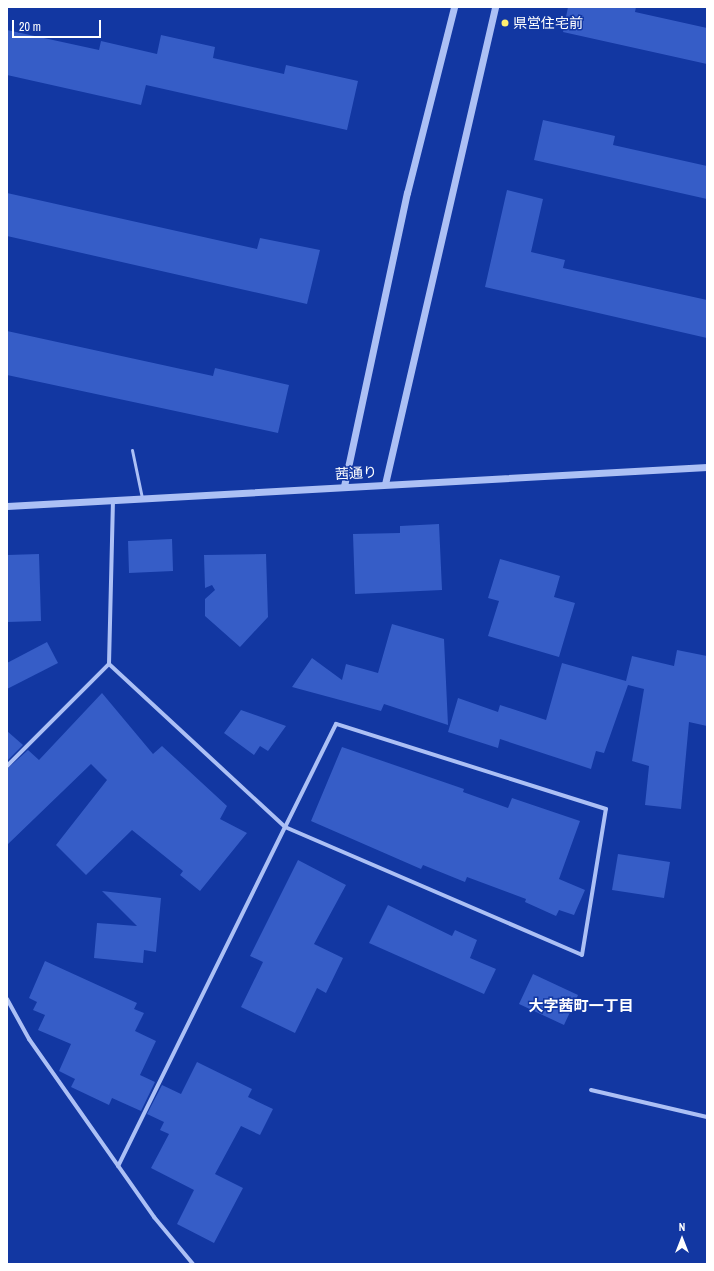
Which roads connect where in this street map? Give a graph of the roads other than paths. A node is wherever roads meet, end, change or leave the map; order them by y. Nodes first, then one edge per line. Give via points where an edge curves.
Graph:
1 (454, 7) edge
2 (495, 7) edge
3 (132, 450) dead end
4 (707, 467) edge
5 (385, 484) junction
6 (344, 486) junction
7 (142, 498) junction
8 (113, 500) junction
9 (7, 506) edge
10 (109, 664) junction
11 (7, 766) edge
12 (285, 827) junction
13 (7, 999) edge
14 (592, 1090) dead end
15 (707, 1117) edge
16 (118, 1166) junction
17 (193, 1264) edge

1 - 6 street via 407,193
2 - 5 street
3 - 7 lane
4 - 5 street, 茜通り
5 - 6 street, 茜通り
6 - 7 street, 茜通り
7 - 8 street, 茜通り
8 - 9 street, 茜通り
8 - 10 street
10 - 11 street
10 - 12 street
12 - 12 street via 314,840 582,955 606,809 336,724
12 - 16 street
13 - 16 street via 28,1039
14 - 15 street
16 - 17 street

